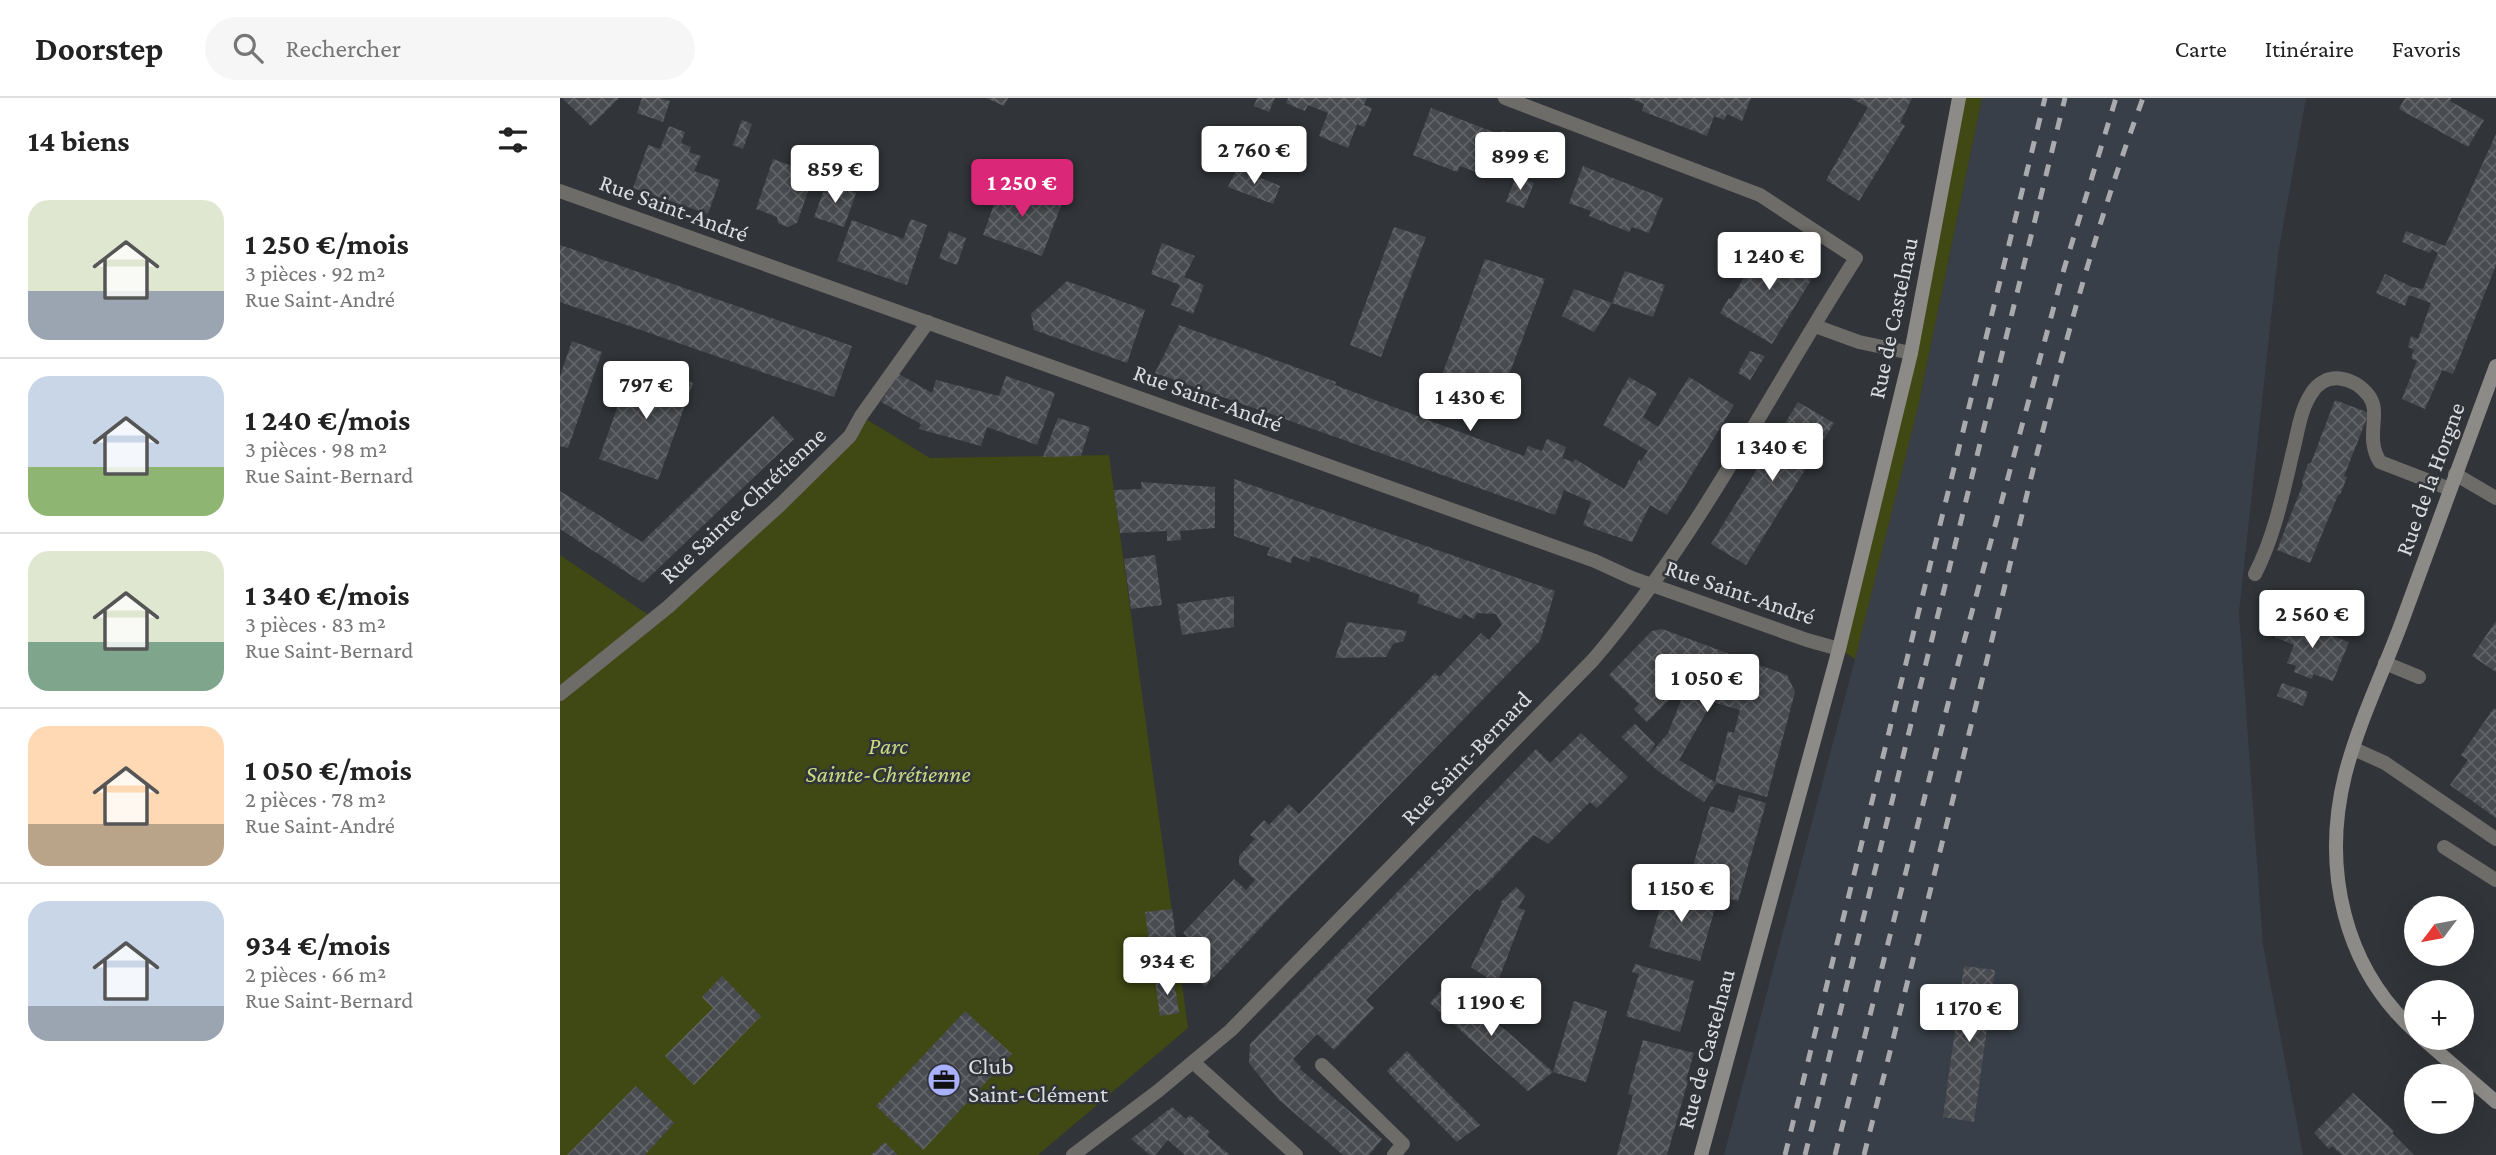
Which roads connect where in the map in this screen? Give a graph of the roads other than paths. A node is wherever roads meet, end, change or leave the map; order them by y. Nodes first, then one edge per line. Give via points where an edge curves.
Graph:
1 (1505, 98) edge
2 (1959, 98) edge
3 (560, 191) edge
4 (928, 322) junction
5 (1815, 326) junction
6 (1911, 353) junction
7 (2496, 366) edge
8 (2452, 481) junction
9 (2496, 498) edge
10 (2255, 574) dead end
11 (1653, 585) junction
12 (1839, 649) junction
13 (2385, 663) junction
14 (2419, 677) dead end
15 (560, 694) edge
16 (2354, 749) junction
17 (2496, 839) edge
18 (2444, 847) dead end
19 (2496, 880) edge
20 (2404, 1022) edge
21 (2436, 1050) edge
22 (1194, 1062) junction
23 (1322, 1065) dead end
24 (2496, 1102) edge
25 (1073, 1155) edge
26 (1296, 1155) edge
27 (1394, 1155) edge
28 (1701, 1155) edge

1 - 5 street, Rue Saint-Bernard via 1760,195 1856,258
2 - 6 street, Rue de Castelnau
3 - 4 street, Rue Saint-André
4 - 11 street, Rue Saint-André
4 - 15 street, Rue Sainte-Chrétienne via 849,436 668,607
5 - 6 street
5 - 11 street, Rue Saint-Bernard
6 - 12 street, Rue de Castelnau
7 - 8 street, Rue de la Horgne
8 - 9 street
8 - 10 street via 2380,462 2372,445 2371,398 2346,378 2334,377 2312,391 2304,408 2277,517
8 - 13 street, Rue de la Horgne
11 - 12 street, Rue Saint-André
11 - 22 street, Rue Saint-Bernard via 1593,660 1231,1030
12 - 28 street, Rue de Castelnau
13 - 14 street
13 - 16 street, Rue de la Horgne
16 - 17 street via 2385,763
16 - 20 street, Rue de la Horgne via 2338,816 2339,887 2358,957
18 - 19 street
21 - 24 street
22 - 25 street, Rue Saint-Bernard
22 - 26 street
23 - 27 street via 1403,1144

